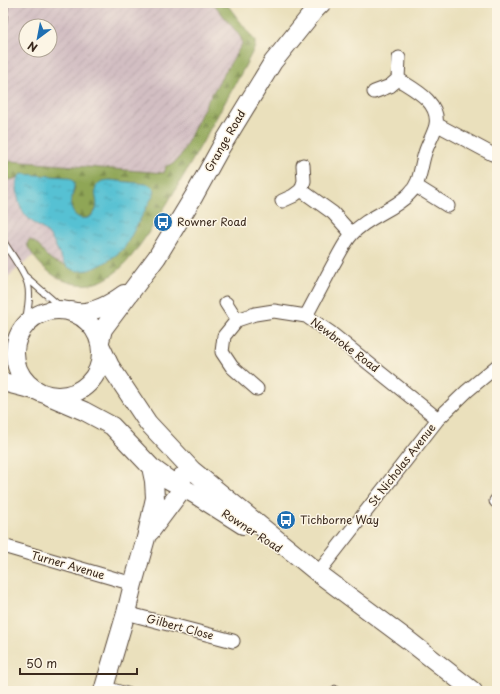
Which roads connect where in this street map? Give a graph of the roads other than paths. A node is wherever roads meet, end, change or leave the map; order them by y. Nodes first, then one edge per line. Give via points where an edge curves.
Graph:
1 (5, 3) edge
2 (322, 3) edge
3 (3, 24) edge
4 (399, 58) dead end
5 (398, 79) junction
6 (374, 92) dead end
7 (436, 124) junction
8 (492, 154) dead end
9 (303, 165) dead end
10 (416, 186) junction
11 (301, 190) junction
12 (282, 201) dead end
13 (448, 206) dead end
14 (352, 234) junction
15 (3, 241) edge
16 (25, 276) junction
17 (136, 285) junction
18 (226, 303) dead end
19 (66, 310) junction
20 (306, 316) junction
21 (237, 320) junction
22 (22, 328) junction
23 (3, 343) edge
24 (100, 344) junction
25 (110, 366) junction
26 (495, 371) edge
27 (3, 382) edge
28 (257, 389) dead end
29 (42, 393) junction
30 (438, 419) junction
31 (148, 423) junction
32 (151, 467) junction
33 (183, 488) junction
34 (146, 538) junction
35 (3, 546) edge
36 (318, 573) junction
37 (133, 584) junction
38 (126, 613) junction
39 (233, 640) dead end
40 (104, 688) edge
41 (128, 691) edge
42 (473, 691) edge

1 - 3 lane
2 - 17 main road, Grange Road via 270,68 220,147 157,257
4 - 5 street
5 - 6 street via 390,86
5 - 7 street via 424,96 431,104
7 - 8 street
7 - 10 street, Newbroke Road
9 - 11 street via 304,181
10 - 13 street
10 - 14 street, Newbroke Road via 404,200
11 - 12 street
11 - 14 street via 333,213
14 - 20 street, Newbroke Road
15 - 16 lane
16 - 19 lane
16 - 22 lane via 29,295
17 - 19 main road, Grange Road via 114,302 96,310 82,313
17 - 24 main road, Grange Road via 103,329
17 - 31 main road, Grange Road via 115,326 112,344 124,382
18 - 21 street
19 - 22 main road via 43,312
19 - 24 main road via 88,322 96,332
20 - 21 street via 274,311
20 - 30 street, Newbroke Road
21 - 28 street via 224,336 222,352 232,367
22 - 23 main road
22 - 29 main road via 15,344 15,362 22,378
24 - 25 main road, Rowner Road
24 - 29 main road via 101,359 98,370 85,387 68,395
25 - 31 main road, Rowner Road
25 - 33 main road via 137,424 182,478
26 - 30 street, St Nicholas Avenue via 466,391
27 - 29 main road, Rowner Road
29 - 32 main road, Rowner Road via 112,426
30 - 36 street, St Nicholas Avenue
31 - 36 main road, Rowner Road via 192,470
32 - 33 main road, Rowner Road
32 - 34 main road via 154,498
33 - 34 main road
33 - 36 main road, Rowner Road
34 - 37 main road
35 - 37 street, Turner Avenue
36 - 42 main road, Rowner Road
37 - 38 main road
38 - 39 street, Gilbert Close
38 - 40 main road
40 - 41 lane

